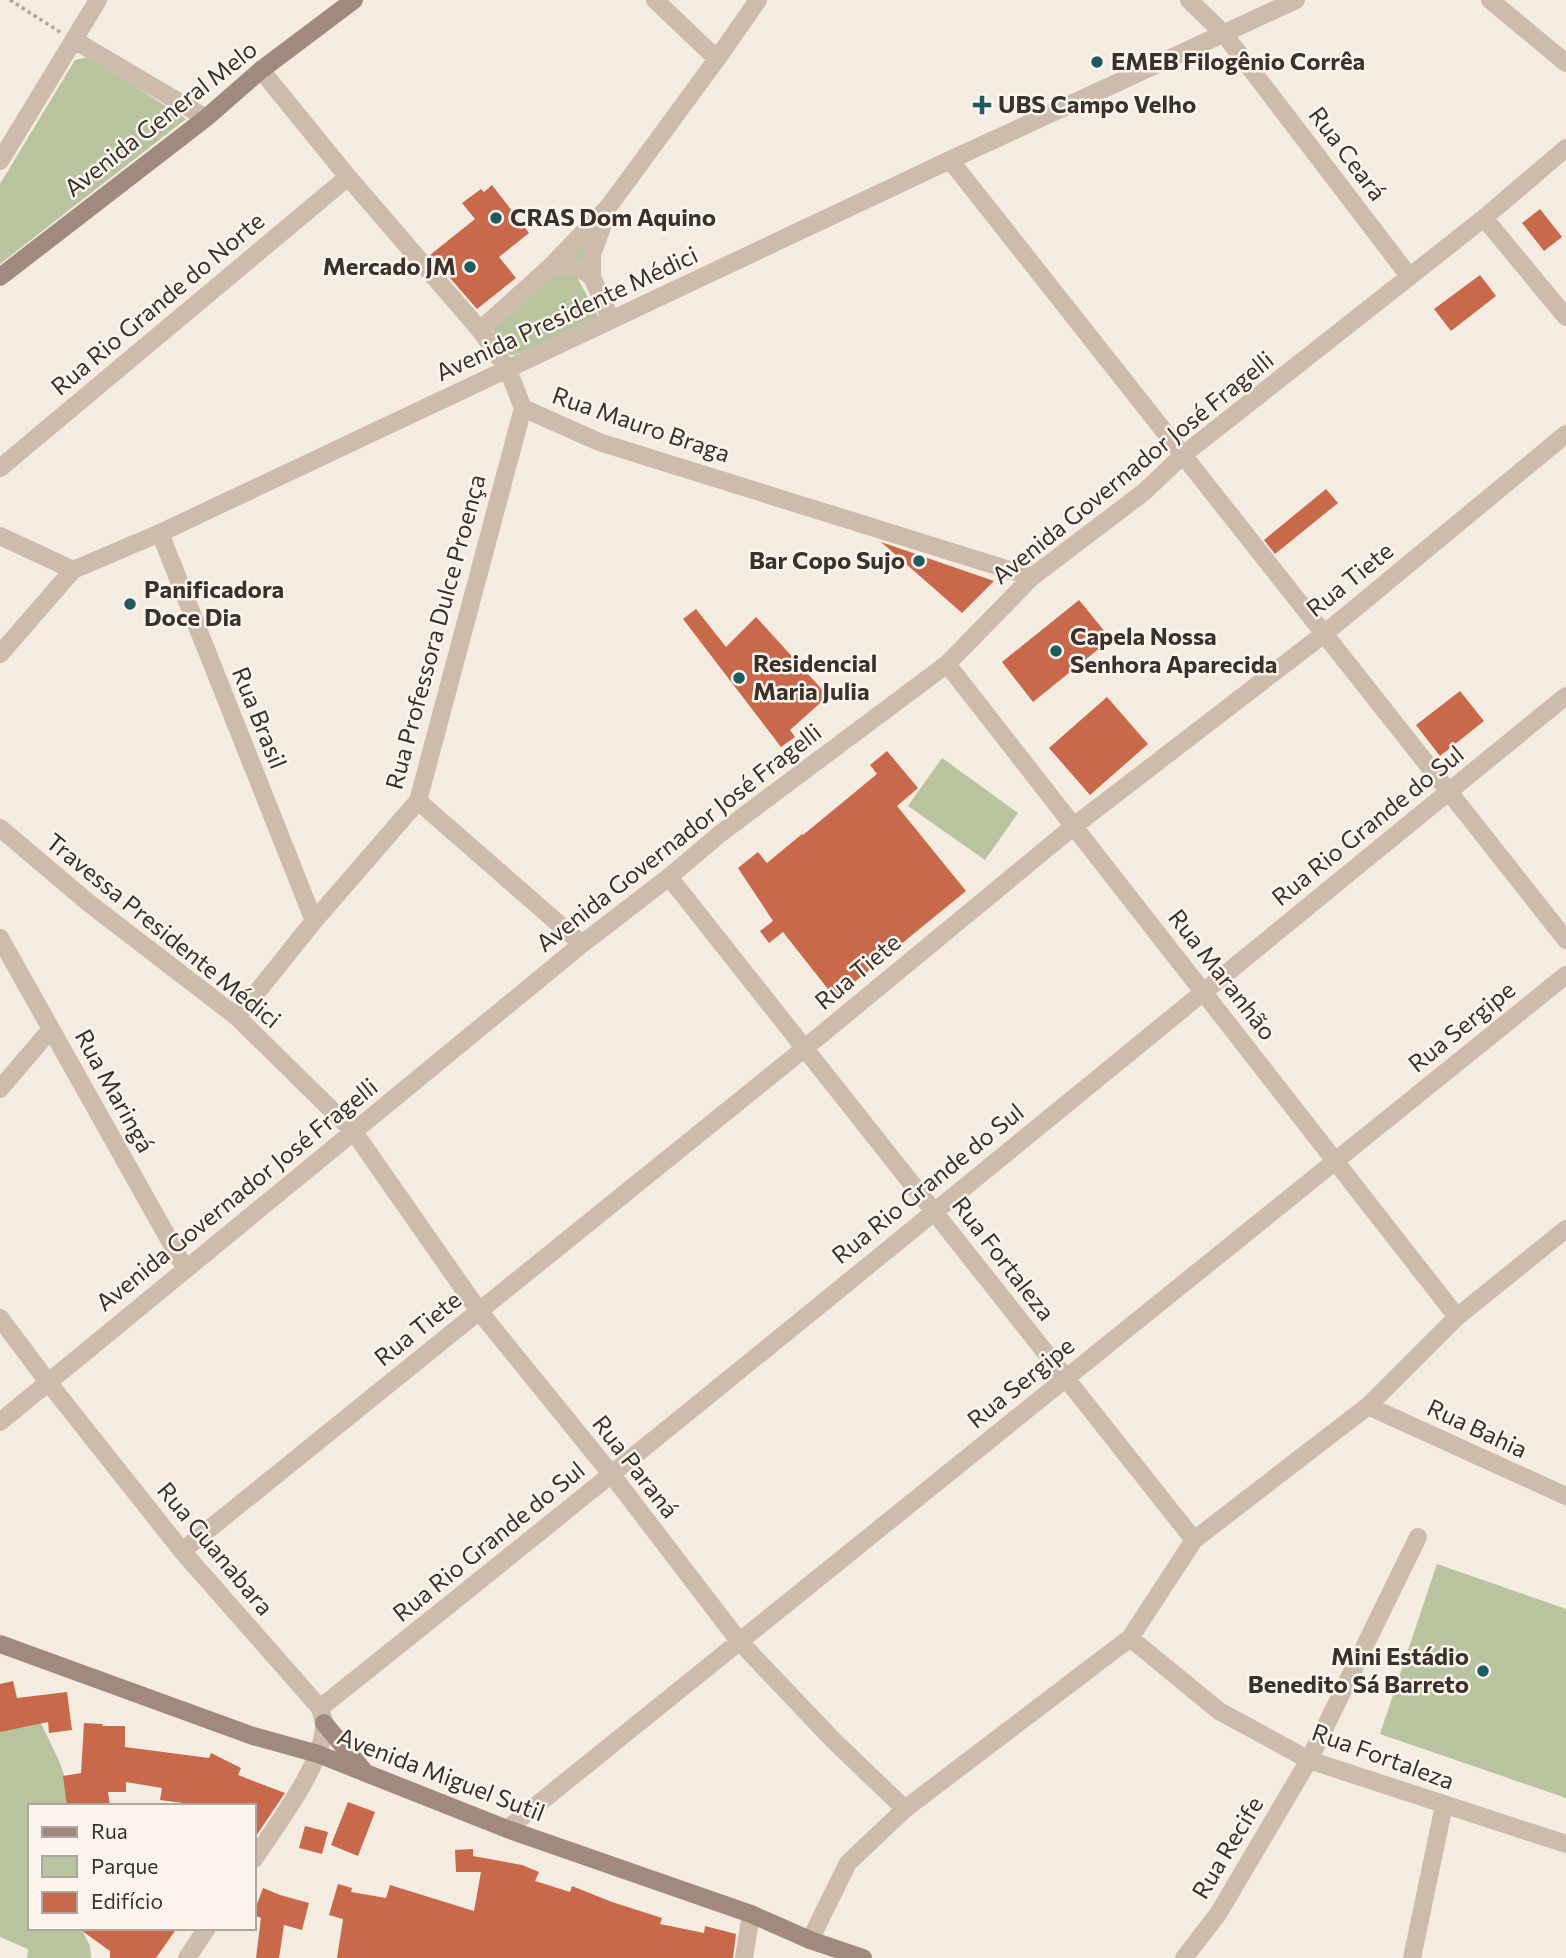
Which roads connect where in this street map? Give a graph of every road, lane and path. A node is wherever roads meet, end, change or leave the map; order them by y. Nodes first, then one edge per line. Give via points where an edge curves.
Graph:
1 (10, 0) edge
2 (98, 0) edge
3 (342, 0) edge
4 (354, 0) edge
5 (655, 0) edge
6 (758, 0) edge
7 (1189, 0) edge
8 (1296, 0) edge
9 (1490, 0) edge
10 (331, 17) junction
11 (1224, 34) junction
12 (74, 40) junction
13 (718, 60) junction
14 (1566, 63) edge
15 (261, 70) junction
16 (206, 118) junction
17 (1566, 148) edge
18 (950, 160) junction
19 (0, 161) edge
20 (348, 177) junction
21 (610, 206) junction
22 (1485, 218) junction
23 (549, 268) junction
24 (1409, 276) junction
25 (0, 277) edge
26 (592, 277) junction
27 (1566, 317) edge
28 (611, 320) junction
29 (481, 330) junction
30 (508, 370) junction
31 (523, 408) junction
32 (1566, 434) edge
33 (1183, 455) junction
34 (0, 468) edge
35 (160, 533) junction
36 (0, 536) edge
37 (73, 570) junction
38 (1032, 576) junction
39 (1324, 634) junction
40 (0, 654) edge
41 (947, 663) junction
42 (1566, 696) edge
43 (1449, 792) junction
44 (418, 801) junction
45 (1074, 825) junction
46 (0, 828) edge
47 (669, 877) junction
48 (314, 921) junction
49 (0, 938) edge
50 (1566, 940) edge
51 (582, 944) junction
52 (1566, 975) edge
53 (1203, 991) junction
54 (237, 1017) junction
55 (51, 1029) junction
56 (804, 1048) junction
57 (0, 1089) edge
58 (354, 1132) junction
59 (1335, 1161) junction
60 (934, 1211) junction
61 (1566, 1229) edge
62 (185, 1268) junction
63 (479, 1311) junction
64 (1457, 1317) junction
65 (0, 1318) edge
66 (1066, 1378) junction
67 (48, 1382) junction
68 (1368, 1406) junction
69 (0, 1422) edge
70 (612, 1475) junction
71 (1566, 1496) edge
72 (1418, 1536) dead end
73 (1194, 1540) junction
74 (182, 1551) junction
75 (1130, 1638) junction
76 (739, 1641) junction
77 (0, 1644) edge
78 (322, 1716) junction
79 (318, 1754) junction
80 (1308, 1760) junction
81 (367, 1773) junction
82 (1444, 1805) junction
83 (905, 1810) junction
84 (507, 1829) junction
85 (1566, 1844) edge
86 (256, 1856) edge
87 (751, 1914) junction
88 (206, 1930) edge
89 (810, 1940) junction
90 (187, 1958) edge
91 (744, 1958) edge
92 (863, 1958) edge
93 (1184, 1958) edge
94 (1412, 1958) edge

1 - 12 path
2 - 12 street
3 - 10 street
4 - 10 main road, Avenida General Melo
5 - 13 street
6 - 13 street
7 - 11 street, Rua Ceará
8 - 11 street, Avenida Presidente Médici
9 - 14 street
10 - 15 main road, Avenida General Melo
11 - 18 street, Avenida Presidente Médici
11 - 24 street, Rua Ceará
12 - 16 street
12 - 19 street
13 - 21 street
15 - 16 main road, Avenida General Melo
15 - 20 street, Rua Mauro Braga
16 - 25 main road, Avenida General Melo
17 - 22 street, Avenida Governador José Fragelli
18 - 28 street, Avenida Presidente Médici
18 - 33 street
20 - 29 street, Rua Mauro Braga
20 - 34 street, Rua Rio Grande do Norte
21 - 23 street
21 - 26 street via 592,256
22 - 24 street, Avenida Governador José Fragelli
22 - 27 street
23 - 26 street via 574,266
23 - 29 street
24 - 33 street, Avenida Governador José Fragelli
26 - 28 street
28 - 30 street, Avenida Presidente Médici
29 - 30 street, Rua Mauro Braga
30 - 31 street, Rua Mauro Braga
30 - 35 street, Avenida Presidente Médici
31 - 38 street, Rua Mauro Braga via 598,442
31 - 44 street, Rua Professora Dulce Proença
32 - 39 street, Rua Tiete
33 - 38 street, Avenida Governador José Fragelli via 1144,492
33 - 39 street
35 - 37 street, Avenida Presidente Médici
35 - 48 street, Rua Brasil
36 - 37 street
37 - 40 street, Avenida Presidente Médici
38 - 41 street, Avenida Governador José Fragelli
39 - 43 street
39 - 45 street, Rua Tiete
41 - 45 street, Rua Maranhão
41 - 47 street, Avenida Governador José Fragelli
42 - 43 street, Rua Rio Grande do Sul
43 - 50 street
43 - 53 street, Rua Rio Grande do Sul
44 - 48 street, Rua Professora Dulce Proença
44 - 51 street
45 - 53 street, Rua Maranhão
45 - 56 street, Rua Tiete
46 - 54 street, Travessa Presidente Médici
47 - 51 street, Avenida Governador José Fragelli
47 - 56 street, Rua Fortaleza
48 - 54 street, Rua Professora Dulce Proença
49 - 55 street, Rua Maringá
51 - 58 street, Avenida Governador José Fragelli
52 - 59 street, Rua Sergipe
53 - 59 street, Rua Maranhão
53 - 60 street, Rua Rio Grande do Sul
54 - 58 street, Travessa Presidente Médici
55 - 57 street
55 - 62 street, Rua Maringá
56 - 60 street, Rua Fortaleza
56 - 63 street, Rua Tiete
58 - 62 street, Avenida Governador José Fragelli
58 - 63 street, Rua Paraná
59 - 64 street, Rua Maranhão
59 - 66 street, Rua Sergipe
60 - 66 street, Rua Fortaleza
60 - 70 street, Rua Rio Grande do Sul
61 - 64 street
62 - 67 street, Avenida Governador José Fragelli
63 - 70 street, Rua Paraná
63 - 74 street, Rua Tiete
64 - 68 street
65 - 67 street, Rua Guanabara
66 - 73 street, Rua Fortaleza
66 - 76 street, Rua Sergipe
67 - 69 street, Avenida Governador José Fragelli
67 - 74 street, Rua Guanabara
68 - 71 street, Rua Bahia
68 - 73 street
70 - 76 street, Rua Paraná
70 - 78 street, Rua Rio Grande do Sul
72 - 80 street, Rua Recife
73 - 75 street
74 - 78 street, Rua Guanabara
75 - 80 street, Rua Fortaleza via 1219,1711
75 - 83 street
76 - 83 street, Rua Paraná
76 - 84 street, Rua Sergipe
77 - 79 main road, Avenida Miguel Sutil via 253,1736
78 - 79 street
78 - 81 main road
79 - 81 main road, Avenida Miguel Sutil
79 - 86 street
80 - 82 street, Rua Fortaleza
80 - 93 street, Rua Recife via 1218,1914
81 - 84 main road, Avenida Miguel Sutil
82 - 85 street, Rua Fortaleza
82 - 94 street
83 - 89 street via 848,1863
84 - 87 main road, Avenida Miguel Sutil
87 - 89 main road, Avenida Miguel Sutil
87 - 91 street
88 - 90 street
89 - 92 main road, Avenida Miguel Sutil

